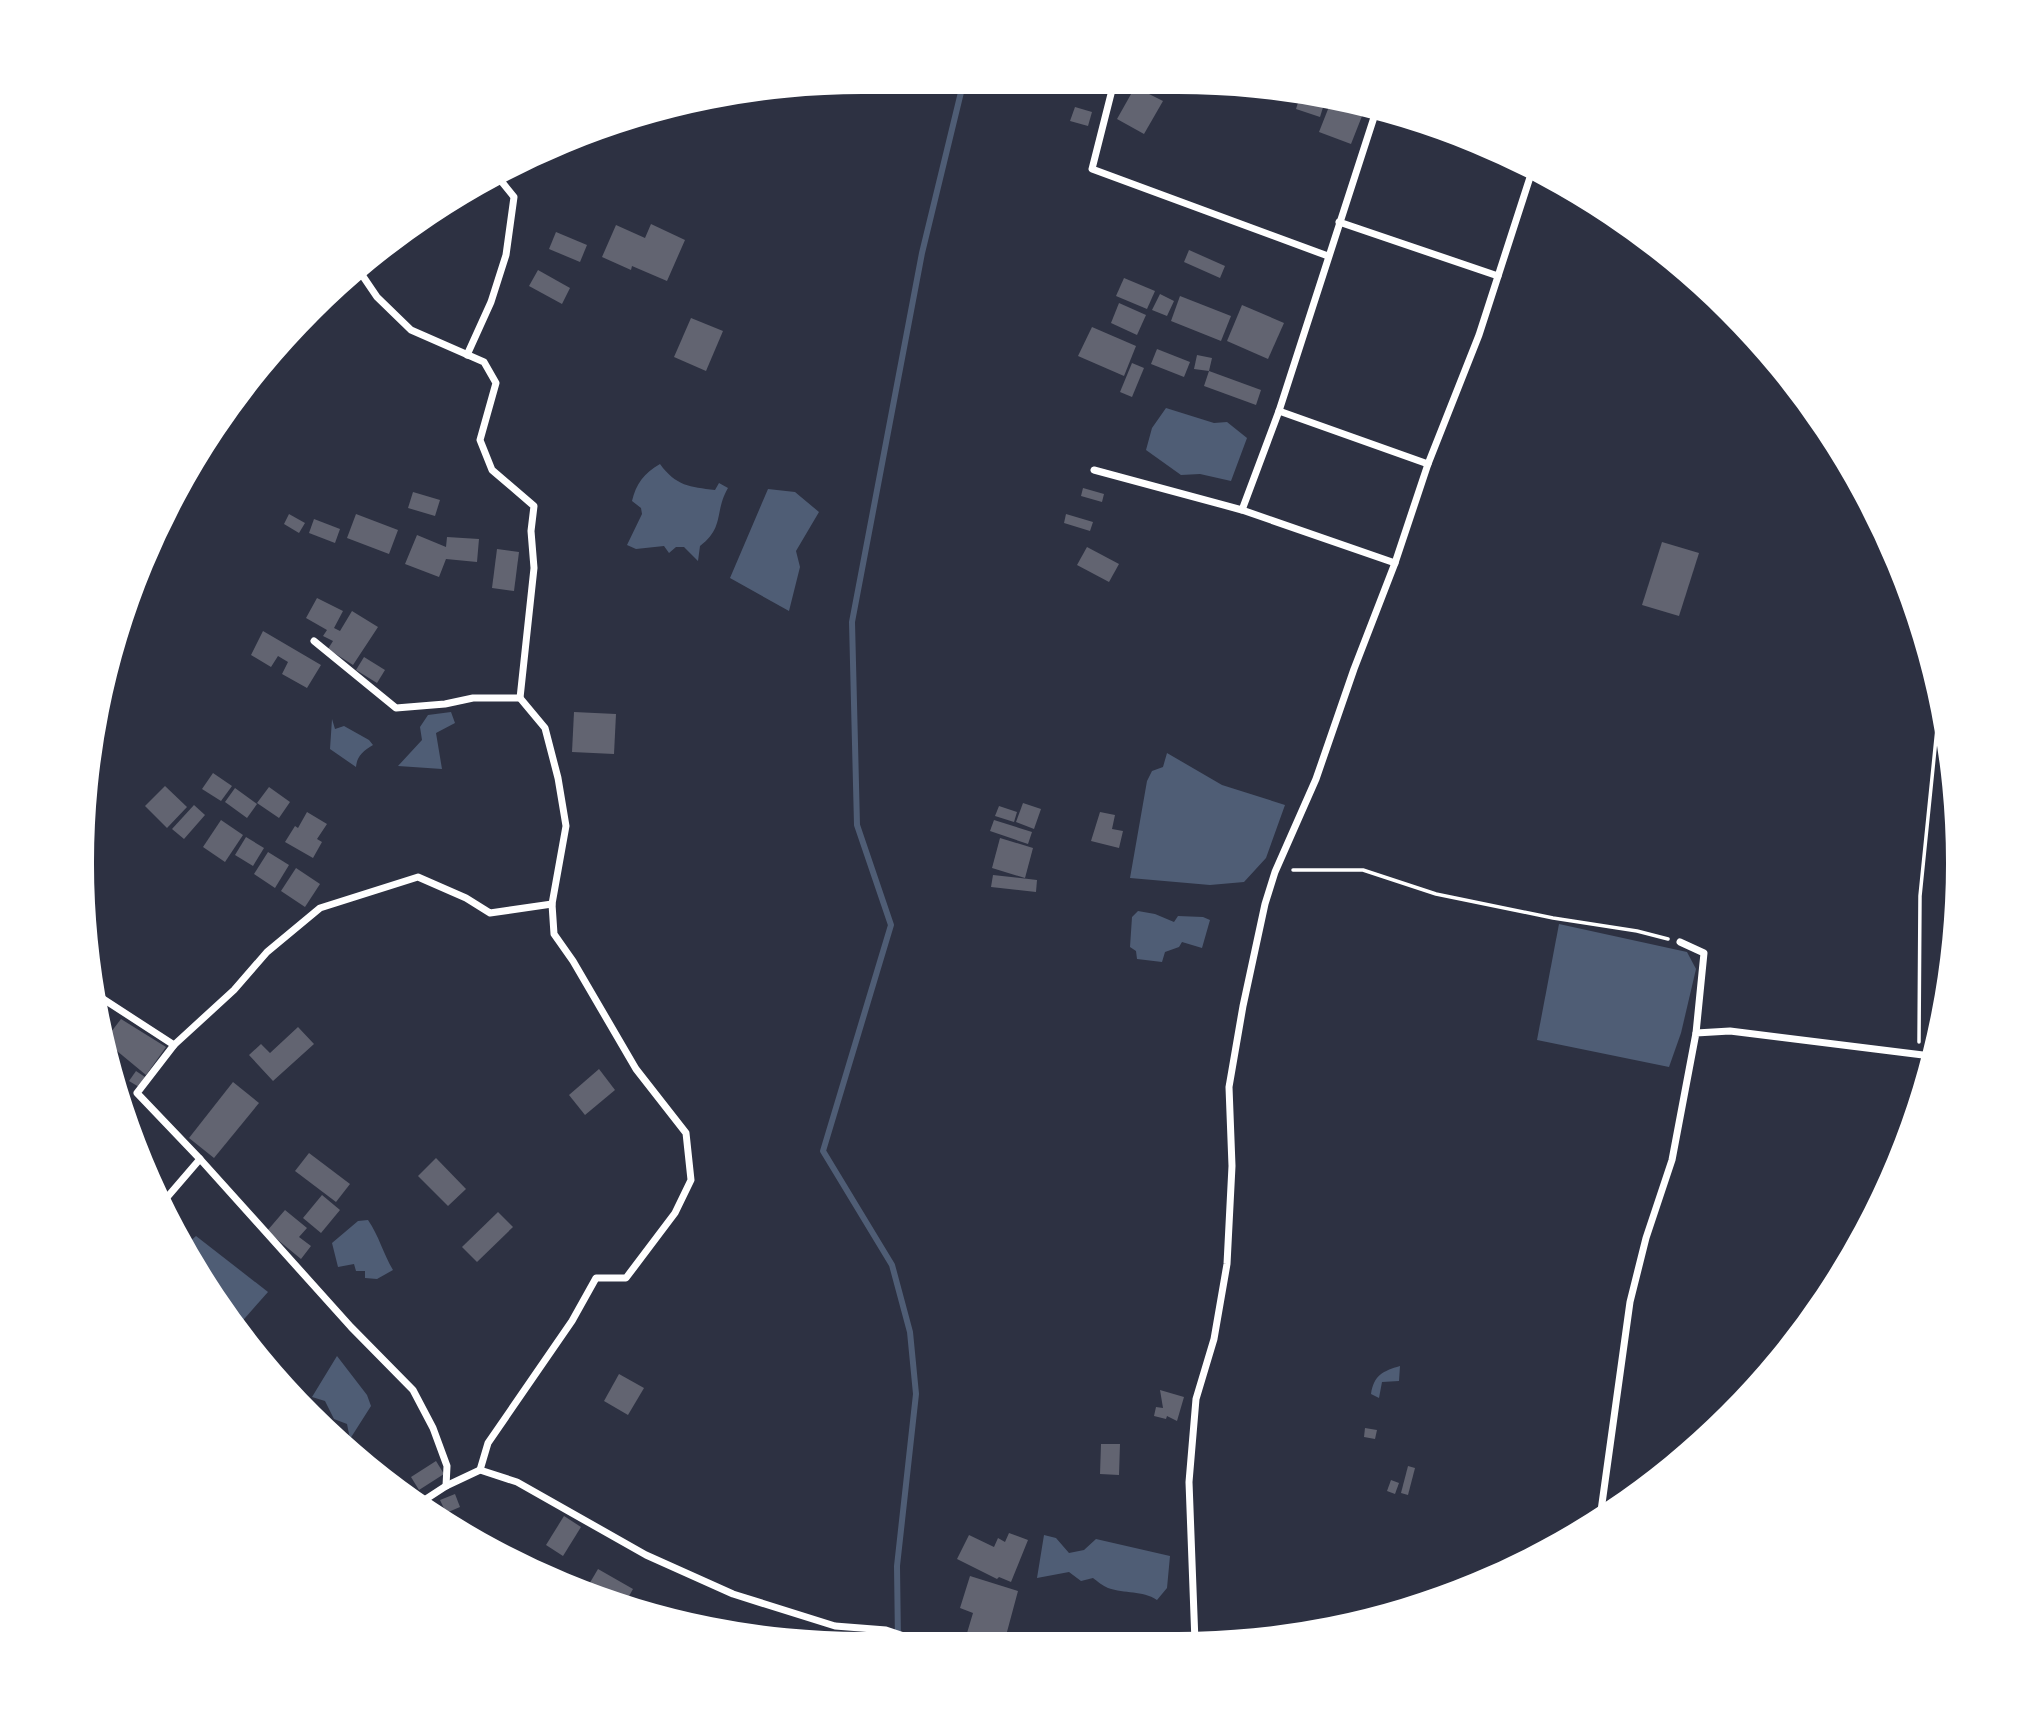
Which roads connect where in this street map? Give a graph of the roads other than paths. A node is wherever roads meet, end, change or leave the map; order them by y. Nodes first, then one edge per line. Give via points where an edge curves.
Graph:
1 (1111, 94) edge
2 (1373, 120) edge
3 (1529, 180) edge
4 (504, 184) edge
5 (1339, 222) junction
6 (1328, 256) junction
7 (1498, 276) junction
8 (364, 278) edge
9 (467, 355) junction
10 (1279, 411) junction
11 (1427, 464) junction
12 (1094, 470) dead end
13 (1242, 510) junction
14 (1395, 563) junction
15 (314, 641) dead end
16 (520, 698) junction
17 (552, 904) junction
18 (1681, 943) road end
19 (107, 1002) edge
20 (1696, 1033) junction
21 (174, 1045) junction
22 (1922, 1055) edge
23 (200, 1159) junction
24 (170, 1194) edge
25 (480, 1470) junction
26 (446, 1486) junction
27 (429, 1497) edge
28 (1602, 1504) edge
29 (1195, 1631) edge
30 (892, 1632) edge

1 - 6 street via 1092,169
2 - 5 street
3 - 7 street
4 - 9 street via 514,197 506,255
5 - 6 street
5 - 7 street
6 - 10 street
7 - 11 street
8 - 9 street via 376,297 411,330
9 - 16 street via 484,362 496,383 481,440 492,470 534,506 534,568
10 - 11 street
10 - 13 street
11 - 14 street
12 - 13 street
13 - 14 street
14 - 29 street via 1316,779 1275,872 1248,980 1229,1087 1232,1166 1227,1264 1196,1399 1189,1482
15 - 16 street via 396,708 473,698
16 - 17 street via 545,728 566,827
17 - 21 street via 490,913 418,877 320,908 267,951 234,990
17 - 25 street via 554,934 636,1069 686,1133 691,1180 675,1213 626,1278 596,1278 488,1443
18 - 20 street via 1704,953
19 - 21 street
20 - 22 street via 1730,1031
20 - 28 street via 1672,1160 1630,1302
21 - 23 street via 137,1093
23 - 24 street
23 - 26 street via 413,1390 447,1466
25 - 26 street
25 - 30 street via 517,1482 646,1555 733,1594 835,1626
26 - 27 street

